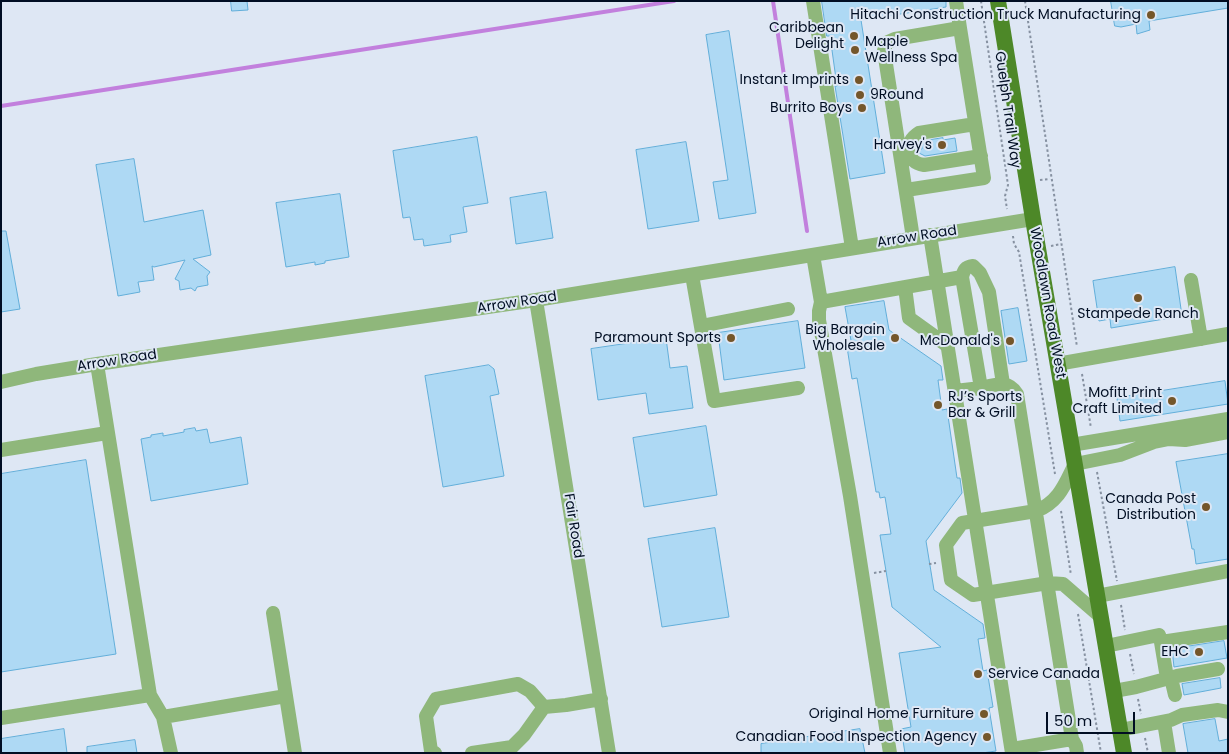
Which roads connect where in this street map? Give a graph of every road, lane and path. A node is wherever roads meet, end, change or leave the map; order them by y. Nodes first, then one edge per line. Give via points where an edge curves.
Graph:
1 (813, 1) edge
2 (956, 1) edge
3 (981, 1) edge
4 (998, 1) edge
5 (1025, 1) edge
6 (960, 28) junction
7 (976, 124) junction
8 (980, 156) junction
9 (906, 190) junction
10 (1033, 218) junction
11 (1010, 222) junction
12 (930, 235) junction
13 (914, 238) junction
14 (852, 248) junction
15 (813, 254) junction
16 (692, 274) junction
17 (962, 277) junction
18 (1191, 280) dead end
19 (938, 281) junction
20 (905, 287) junction
21 (536, 300) junction
22 (821, 302) junction
23 (788, 309) dead end
24 (701, 326) junction
25 (1228, 334) edge
26 (1201, 338) junction
27 (948, 346) junction
28 (1079, 360) junction
29 (97, 364) junction
30 (1058, 364) junction
31 (1, 382) edge
32 (1003, 384) junction
33 (798, 388) dead end
34 (981, 388) junction
35 (955, 391) junction
36 (1228, 419) edge
37 (1228, 432) edge
38 (107, 433) junction
39 (1093, 442) junction
40 (1071, 446) junction
41 (1, 450) edge
42 (1096, 461) junction
43 (1075, 464) junction
44 (1036, 511) junction
45 (976, 521) junction
46 (1228, 571) edge
47 (1048, 583) junction
48 (987, 592) junction
49 (1118, 592) junction
50 (1097, 596) junction
51 (273, 613) dead end
52 (1101, 617) junction
53 (1228, 632) edge
54 (1127, 642) junction
55 (1161, 642) junction
56 (1106, 646) junction
57 (1218, 668) dead end
58 (1169, 675) junction
59 (1136, 687) junction
60 (1114, 690) junction
61 (150, 695) junction
62 (1175, 695) dead end
63 (286, 696) junction
64 (600, 699) junction
65 (544, 707) junction
66 (1228, 712) edge
67 (163, 717) junction
68 (1, 718) edge
69 (1164, 722) junction
70 (1143, 725) junction
71 (1120, 730) junction
72 (1075, 746) edge
73 (1012, 751) edge
74 (171, 753) edge
75 (295, 753) edge
76 (435, 753) edge
77 (472, 753) edge
78 (609, 753) edge
79 (890, 753) edge
80 (1124, 753) edge
81 (1148, 753) edge
82 (1169, 753) edge

1 - 14 street
2 - 6 street
3 - 11 path, Guelph Trail Way via 1008,185 1005,196
4 - 10 main road, Woodlawn Road West
5 - 28 path
6 - 7 street
6 - 9 street via 886,43 884,51
7 - 8 street
7 - 8 street via 919,133 912,137 908,151 911,159 924,165
8 - 9 street via 984,178
9 - 13 street
10 - 11 street, Arrow Road
10 - 30 main road, Woodlawn Road West
11 - 12 street, Arrow Road
12 - 13 street, Arrow Road
12 - 19 street
13 - 14 street, Arrow Road
14 - 15 street, Arrow Road
15 - 16 street, Arrow Road
15 - 22 street
16 - 21 street, Arrow Road
16 - 24 street
17 - 19 street
17 - 32 street via 964,270 973,266 989,292
17 - 34 street
18 - 26 street
19 - 20 street
19 - 27 street
20 - 22 street
20 - 27 street via 909,318
21 - 29 street, Arrow Road
21 - 64 street, Fair Road
22 - 79 street via 819,320
23 - 24 street
24 - 33 street via 714,401
25 - 26 street
26 - 28 street
27 - 35 street
28 - 30 street
28 - 39 path
29 - 31 street, Arrow Road
29 - 38 street
30 - 40 main road, Woodlawn Road West
32 - 34 street
32 - 44 street via 1017,394
34 - 35 street
35 - 45 street
36 - 39 street
37 - 42 street via 1154,442
38 - 41 street
38 - 61 street
39 - 40 street
40 - 43 main road, Woodlawn Road West
42 - 43 street
42 - 49 path
43 - 44 street via 1059,496
43 - 50 main road, Woodlawn Road West
44 - 45 street
44 - 47 street
45 - 48 street
45 - 48 street via 962,523 946,545 951,580 973,595
46 - 49 street
47 - 48 street
47 - 52 street via 1063,584
47 - 72 street
48 - 73 street
49 - 50 street
49 - 54 path
50 - 52 main road, Woodlawn Road West
51 - 63 street
52 - 56 main road, Woodlawn Road West
53 - 55 street
54 - 55 street via 1160,635
54 - 56 street
54 - 59 path
55 - 58 street
56 - 60 main road, Woodlawn Road West
57 - 58 street
58 - 59 street
58 - 62 street
59 - 60 street
59 - 70 path
60 - 71 main road, Woodlawn Road West
61 - 67 street
61 - 68 street
63 - 67 street
63 - 75 street
64 - 65 street
64 - 78 street, Fair Road
65 - 76 street via 530,691 518,684 436,699 426,716 431,751
65 - 77 street via 512,747
66 - 69 street via 1218,710 1182,715
67 - 74 street
69 - 70 street
69 - 82 street
70 - 71 street
70 - 81 path
71 - 80 main road, Woodlawn Road West
72 - 73 street

